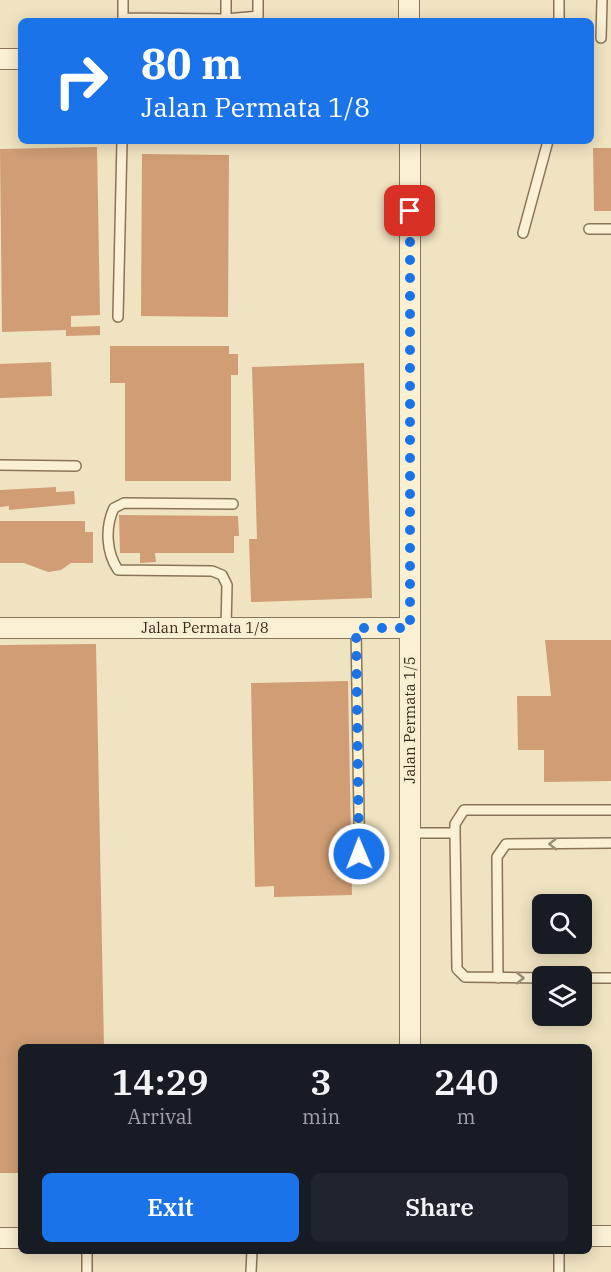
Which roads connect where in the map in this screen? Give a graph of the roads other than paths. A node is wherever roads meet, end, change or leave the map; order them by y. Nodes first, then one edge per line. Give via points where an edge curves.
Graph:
1 (123, 0) edge
2 (226, 0) edge
3 (258, 0) edge
4 (409, 0) edge
5 (559, 0) edge
6 (602, 0) edge
7 (123, 18) edge
8 (226, 18) edge
9 (237, 18) edge
10 (410, 18) edge
11 (559, 18) edge
12 (601, 38) dead end
13 (0, 59) edge
14 (18, 59) edge
15 (122, 144) edge
16 (410, 144) edge
17 (547, 144) edge
18 (589, 229) dead end
19 (611, 229) edge
20 (523, 233) dead end
21 (118, 317) dead end
22 (0, 465) edge
23 (76, 466) dead end
24 (233, 504) dead end
25 (0, 628) edge
26 (226, 628) junction
27 (356, 628) junction
28 (410, 628) junction
29 (611, 810) edge
30 (410, 833) junction
31 (455, 833) junction
32 (611, 843) edge
33 (360, 877) dead end
34 (498, 978) junction
35 (532, 978) edge
36 (592, 978) edge
37 (611, 978) edge
38 (410, 1044) edge
39 (592, 1236) edge
40 (611, 1236) edge
41 (0, 1238) edge
42 (18, 1238) edge
43 (87, 1254) edge
44 (252, 1254) edge
45 (559, 1254) edge
46 (87, 1272) edge
47 (251, 1272) edge
48 (559, 1272) edge

1 - 7 lane
2 - 8 lane
3 - 9 lane via 258,16
4 - 10 street
5 - 11 lane
6 - 12 lane
13 - 14 street
15 - 21 lane
16 - 28 street, Jalan Permata 1/5
17 - 20 lane
18 - 19 lane
22 - 23 lane
24 - 26 lane via 124,504 114,508 109,518 109,556 118,570 212,571 222,575 227,585
25 - 26 street, Jalan Permata 1/8
26 - 27 street, Jalan Permata 1/8
27 - 28 street, Jalan Permata 1/8
27 - 33 lane
28 - 30 street, Jalan Permata 1/5
29 - 31 lane via 464,810 455,824
30 - 31 lane
30 - 38 street, Jalan Permata 1/5
31 - 34 lane via 457,969 465,977
32 -> 34 lane via 506,844 497,857
34 -> 35 lane
36 - 37 lane
39 - 40 street
41 - 42 street
43 - 46 lane
44 - 47 lane
45 - 48 lane

